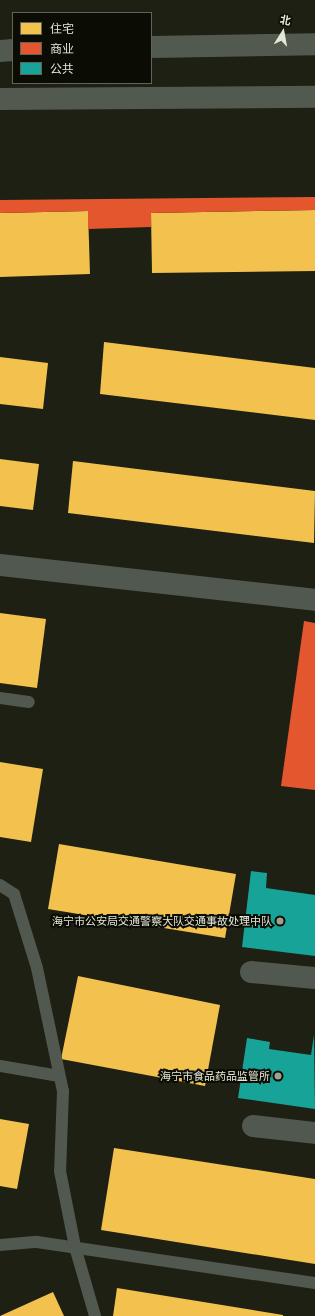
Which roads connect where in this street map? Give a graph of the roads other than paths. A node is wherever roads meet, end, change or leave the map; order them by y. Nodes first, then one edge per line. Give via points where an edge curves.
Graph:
1 (315, 44) edge
2 (152, 47) edge
3 (0, 50) edge
4 (12, 50) edge
5 (315, 97) edge
6 (0, 98) edge
7 (0, 565) edge
8 (315, 600) edge
9 (0, 698) edge
10 (29, 702) dead end
11 (0, 886) edge
12 (251, 972) dead end
13 (315, 978) edge
14 (0, 1066) edge
15 (59, 1076) junction
16 (253, 1126) dead end
17 (315, 1133) edge
18 (0, 1245) edge
19 (75, 1247) junction
20 (315, 1283) edge
21 (95, 1316) edge

1 - 2 main road
3 - 4 main road
5 - 6 main road
7 - 8 street
9 - 10 lane
11 - 15 lane via 14,894 37,968
12 - 13 street
14 - 15 lane
15 - 19 lane via 63,1090 60,1172
16 - 17 street
18 - 19 lane via 37,1242
19 - 20 lane
19 - 21 lane

